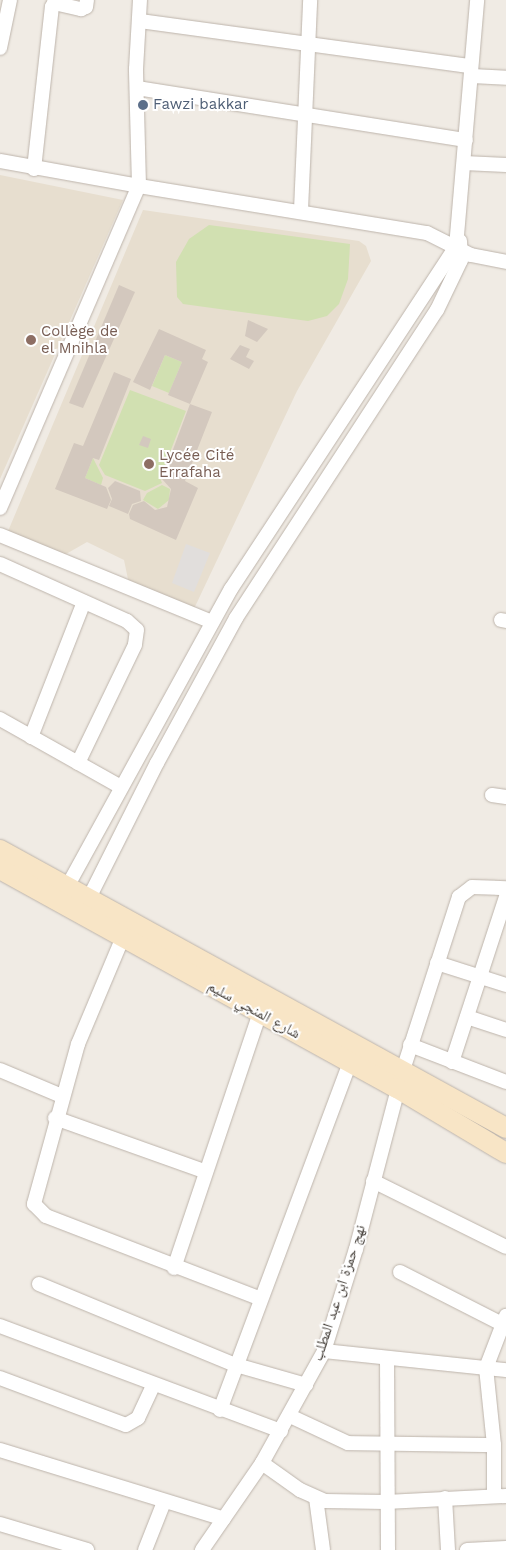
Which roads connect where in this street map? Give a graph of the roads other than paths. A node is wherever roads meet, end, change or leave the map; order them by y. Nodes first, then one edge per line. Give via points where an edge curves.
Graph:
1 (10, 0) edge
2 (87, 0) edge
3 (140, 0) edge
4 (310, 0) edge
5 (476, 0) edge
6 (140, 21) junction
7 (306, 44) junction
8 (0, 48) edge
9 (470, 71) junction
10 (506, 78) edge
11 (137, 88) junction
12 (305, 113) junction
13 (466, 140) junction
14 (0, 161) edge
15 (464, 163) junction
16 (506, 165) edge
17 (34, 169) junction
18 (139, 186) junction
19 (301, 210) junction
20 (459, 244) junction
21 (506, 262) edge
22 (0, 508) edge
23 (0, 535) edge
24 (261, 540) junction
25 (277, 549) junction
26 (0, 564) edge
27 (84, 602) junction
28 (212, 622) junction
29 (0, 719) edge
30 (31, 737) junction
31 (78, 763) junction
32 (121, 788) junction
33 (0, 850) edge
34 (0, 869) edge
35 (67, 887) junction
36 (506, 888) edge
37 (506, 897) edge
38 (89, 898) junction
39 (124, 937) junction
40 (438, 963) junction
41 (480, 976) junction
42 (506, 985) edge
43 (260, 1012) junction
44 (466, 1017) junction
45 (506, 1030) edge
46 (410, 1045) junction
47 (452, 1062) junction
48 (350, 1063) junction
49 (0, 1070) edge
50 (400, 1079) junction
51 (506, 1082) edge
52 (62, 1096) junction
53 (55, 1118) junction
54 (506, 1128) edge
55 (506, 1153) edge
56 (204, 1171) junction
57 (373, 1181) junction
58 (506, 1246) edge
59 (174, 1268) junction
60 (400, 1272) dead end
61 (39, 1284) dead end
62 (260, 1299) junction
63 (504, 1320) edge
64 (0, 1326) edge
65 (324, 1350) junction
66 (387, 1359) junction
67 (236, 1365) junction
68 (486, 1368) junction
69 (506, 1370) edge
70 (0, 1378) edge
71 (306, 1385) junction
72 (154, 1386) junction
73 (220, 1410) junction
74 (290, 1416) junction
75 (281, 1431) junction
76 (386, 1445) junction
77 (494, 1445) junction
78 (0, 1450) edge
79 (262, 1463) junction
80 (500, 1496) edge
81 (316, 1498) junction
82 (445, 1498) junction
83 (164, 1502) junction
84 (386, 1502) junction
85 (224, 1519) junction
86 (0, 1524) edge
87 (206, 1547) edge
88 (506, 1548) edge
89 (82, 1549) edge
90 (146, 1550) edge
91 (323, 1550) edge
92 (388, 1550) edge
93 (448, 1550) edge
94 (467, 1550) edge

1 - 8 street
2 - 17 street via 86,7 81,9 54,3 52,7
3 - 6 street
4 - 7 street
5 - 9 street
6 - 7 street
6 - 11 street
7 - 9 street
7 - 12 street
9 - 10 street
9 - 13 street
11 - 12 street
11 - 18 street
12 - 13 street
12 - 19 street
13 - 15 street
14 - 17 street
15 - 16 street
15 - 20 street
17 - 18 street
18 - 19 street
18 - 22 street
19 - 20 street via 427,233
20 - 21 street
20 - 24 street
20 - 25 street via 452,282 437,310
23 - 28 street
24 - 25 street
24 - 28 street
25 - 38 street via 156,763
26 - 27 street
27 - 30 street
27 - 31 street via 127,621 137,630 138,637
28 - 32 street
29 - 30 street
30 - 31 street
31 - 32 street
32 - 35 street
33 - 35 main road, شارع المنجي سليم
34 - 39 main road, شارع المنجي سليم
35 - 38 main road, شارع المنجي سليم
36 - 40 street, نهج حمزة ابن عبد المطلب via 472,887 462,892
37 - 41 street
38 - 50 main road, شارع المنجي سليم
39 - 43 main road, شارع المنجي سليم
39 - 52 street via 90,1009
40 - 41 street
40 - 46 street, نهج حمزة ابن عبد المطلب
41 - 42 street
41 - 44 street
43 - 48 main road, شارع المنجي سليم
43 - 56 street
44 - 45 street
44 - 47 street
46 - 47 street
46 - 50 street, نهج حمزة ابن عبد المطلب
47 - 51 street
48 - 50 main road, شارع المنجي سليم
48 - 62 street
49 - 52 street
50 - 54 main road, شارع المنجي سليم
50 - 55 main road, شارع المنجي سليم
50 - 57 street, نهج حمزة ابن عبد المطلب
52 - 53 street
53 - 56 street
53 - 59 street via 34,1198 36,1210
56 - 59 street
57 - 58 street
57 - 65 street, نهج حمزة ابن عبد المطلب
59 - 62 street
60 - 63 street
61 - 67 street
62 - 67 street
63 - 68 street
64 - 72 street
65 - 66 street
65 - 71 street, نهج حمزة ابن عبد المطلب
66 - 68 street
66 - 76 street
67 - 71 street
67 - 73 street
68 - 69 street
68 - 77 street
70 - 72 street via 126,1425 138,1418
71 - 74 street, نهج حمزة ابن عبد المطلب
72 - 73 street
73 - 75 street
74 - 75 street, نهج حمزة ابن عبد المطلب
74 - 76 street via 348,1443
75 - 79 street, نهج حمزة ابن عبد المطلب
76 - 77 street
76 - 84 street
77 - 80 street
78 - 83 street
79 - 81 street
79 - 85 street, نهج حمزة ابن عبد المطلب
80 - 82 street
81 - 84 street
81 - 91 street
82 - 84 street
82 - 93 street
83 - 85 street
83 - 90 street
84 - 92 street
85 - 87 street, نهج حمزة ابن عبد المطلب
86 - 89 street
88 - 94 street

